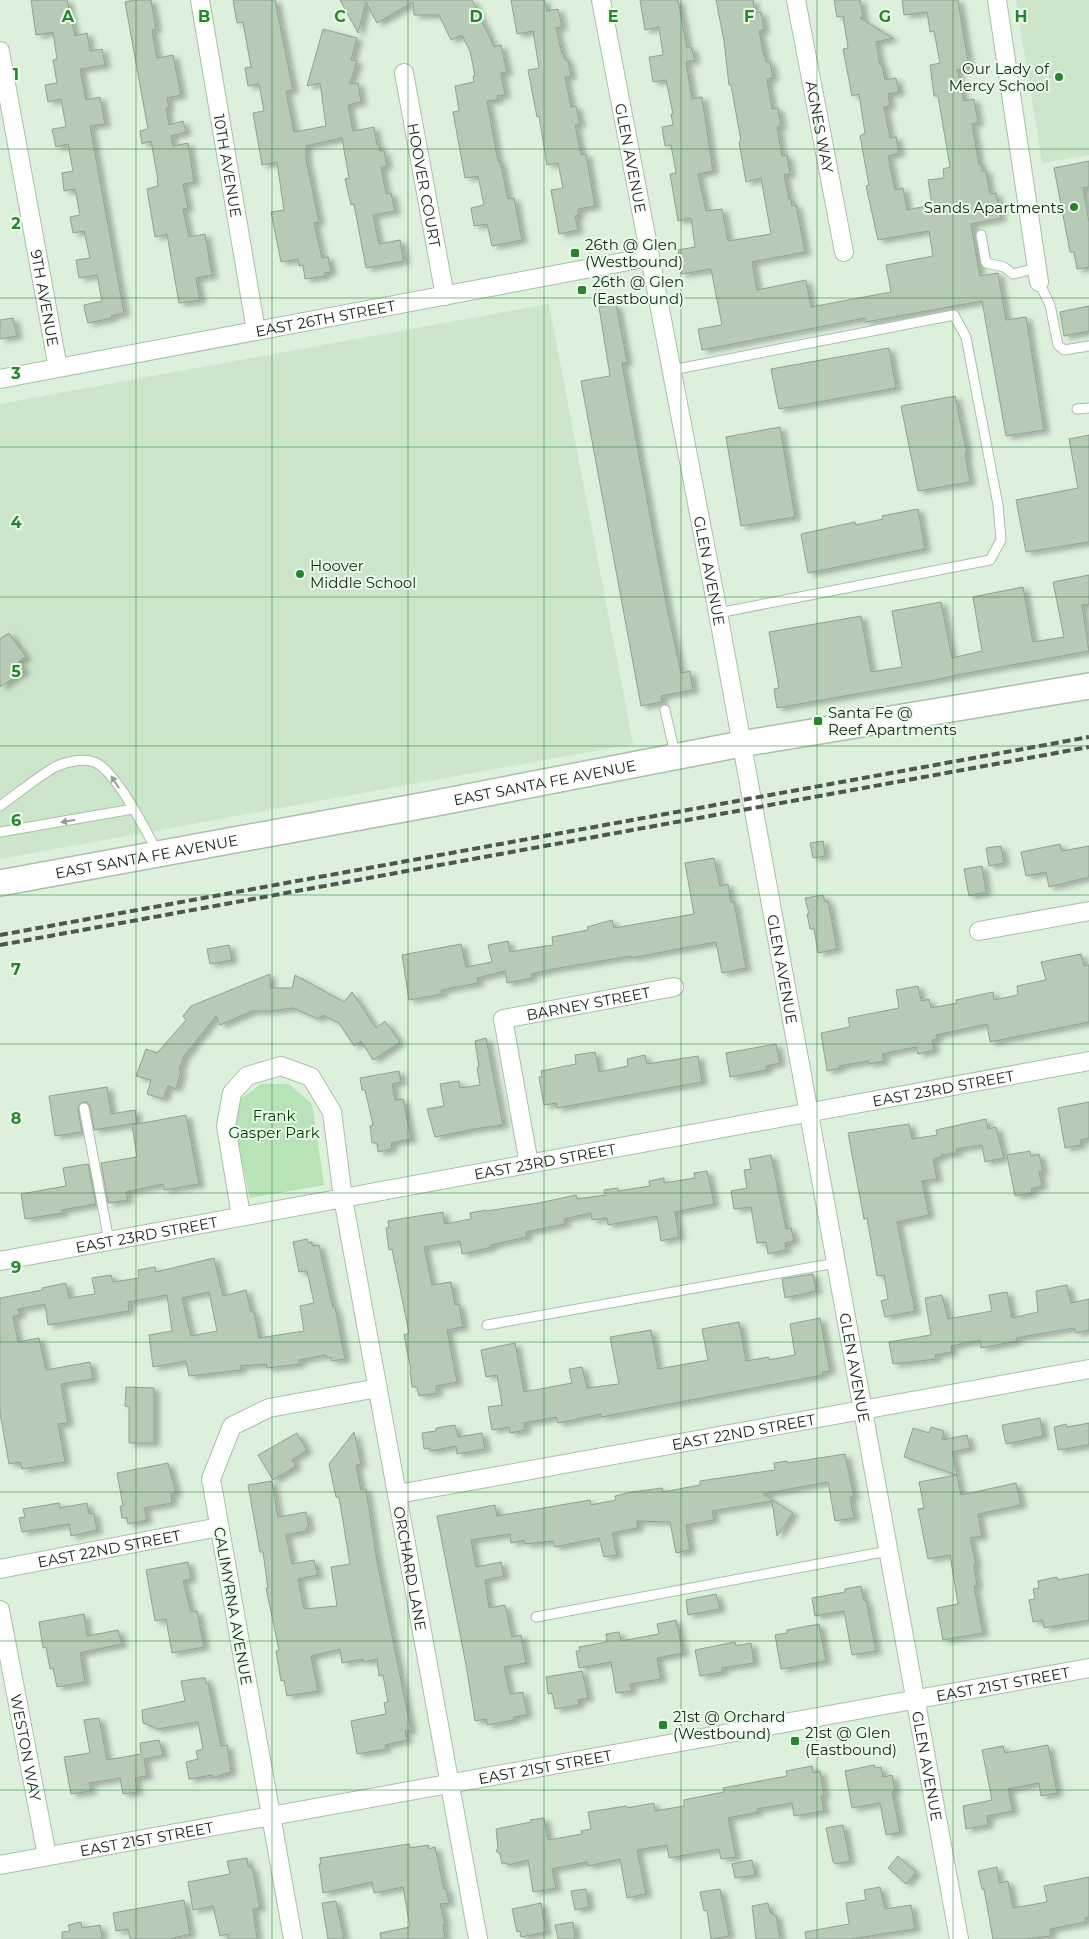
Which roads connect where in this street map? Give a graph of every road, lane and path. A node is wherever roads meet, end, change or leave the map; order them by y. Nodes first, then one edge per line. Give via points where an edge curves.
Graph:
1 (200, 0) edge
2 (601, 0) edge
3 (796, 0) edge
4 (997, 0) edge
5 (0, 51) edge
6 (404, 73) dead end
7 (981, 235) dead end
8 (844, 252) dead end
9 (650, 258) junction
10 (1038, 275) junction
11 (445, 296) junction
12 (256, 332) junction
13 (1089, 346) edge
14 (58, 368) junction
15 (672, 370) junction
16 (0, 379) edge
17 (1089, 408) edge
18 (1077, 409) dead end
19 (718, 613) junction
20 (1089, 686) edge
21 (665, 710) dead end
22 (741, 744) junction
23 (675, 757) junction
24 (0, 806) edge
25 (133, 810) junction
26 (0, 832) edge
27 (158, 854) junction
28 (0, 882) edge
29 (1089, 911) edge
30 (979, 931) dead end
31 (674, 987) dead end
32 (1089, 1061) edge
33 (84, 1108) dead end
34 (808, 1113) junction
35 (529, 1164) junction
36 (343, 1198) junction
37 (240, 1216) junction
38 (109, 1241) junction
39 (0, 1261) edge
40 (836, 1263) junction
41 (487, 1325) dead end
42 (1089, 1369) edge
43 (378, 1388) junction
44 (862, 1410) junction
45 (398, 1494) junction
46 (219, 1527) junction
47 (888, 1551) junction
48 (0, 1569) edge
49 (0, 1610) edge
50 (536, 1617) dead end
51 (1089, 1668) edge
52 (915, 1700) junction
53 (449, 1784) junction
54 (272, 1817) junction
55 (47, 1856) junction
56 (0, 1865) edge
57 (294, 1939) edge
58 (478, 1939) edge
59 (958, 1939) edge

1 - 12 street, 10TH AVENUE
2 - 9 street, GLEN AVENUE
3 - 8 street, AGNES WAY
4 - 10 street
5 - 14 street, 9TH AVENUE
6 - 11 street, HOOVER COURT
7 - 10 lane via 986,263 1004,267 1013,274
9 - 11 street, EAST 26TH STREET
9 - 15 street, GLEN AVENUE
10 - 13 lane via 1050,305 1058,345 1064,350
11 - 12 street, EAST 26TH STREET
12 - 14 street, EAST 26TH STREET
14 - 16 street, EAST 26TH STREET
15 - 19 street, GLEN AVENUE
15 - 19 lane via 954,315 966,337 998,505 1001,540 990,560
17 - 18 lane
19 - 22 street, GLEN AVENUE
20 - 22 street, EAST SANTA FE AVENUE
21 - 23 lane
22 - 23 street, EAST SANTA FE AVENUE
22 - 34 street, GLEN AVENUE
23 - 27 street, EAST SANTA FE AVENUE
25 -> 24 lane via 111,775 95,762 78,760 54,768
25 -> 26 lane
25 - 27 lane
27 - 28 street, EAST SANTA FE AVENUE
29 - 30 street
31 - 35 street, BARNEY STREET via 503,1019
32 - 34 street, EAST 23RD STREET
33 - 38 lane
34 - 35 street, EAST 23RD STREET
34 - 40 street, GLEN AVENUE
35 - 36 street, EAST 23RD STREET
36 - 37 street, EAST 23RD STREET
36 - 37 street, ORCHARD LANE via 332,1112 311,1077 280,1066 247,1076 232,1093 226,1126
36 - 43 street, ORCHARD LANE
37 - 38 street, EAST 23RD STREET
38 - 39 street, EAST 23RD STREET
40 - 41 lane
40 - 44 street, GLEN AVENUE
42 - 44 street, EAST 22ND STREET
43 - 45 street, ORCHARD LANE
43 - 46 street, CALIMYRNA AVENUE via 269,1408 232,1426 211,1479
44 - 45 street, EAST 22ND STREET
44 - 47 street, GLEN AVENUE
45 - 53 street, ORCHARD LANE
46 - 48 street, EAST 22ND STREET
46 - 54 street, CALIMYRNA AVENUE
47 - 50 lane
47 - 52 street, GLEN AVENUE
49 - 55 street, WESTON WAY
51 - 52 street, EAST 21ST STREET
52 - 53 street, EAST 21ST STREET
52 - 59 street, GLEN AVENUE
53 - 54 street, EAST 21ST STREET
53 - 58 street, ORCHARD LANE
54 - 55 street, EAST 21ST STREET
54 - 57 street, CALIMYRNA AVENUE
55 - 56 street, EAST 21ST STREET

